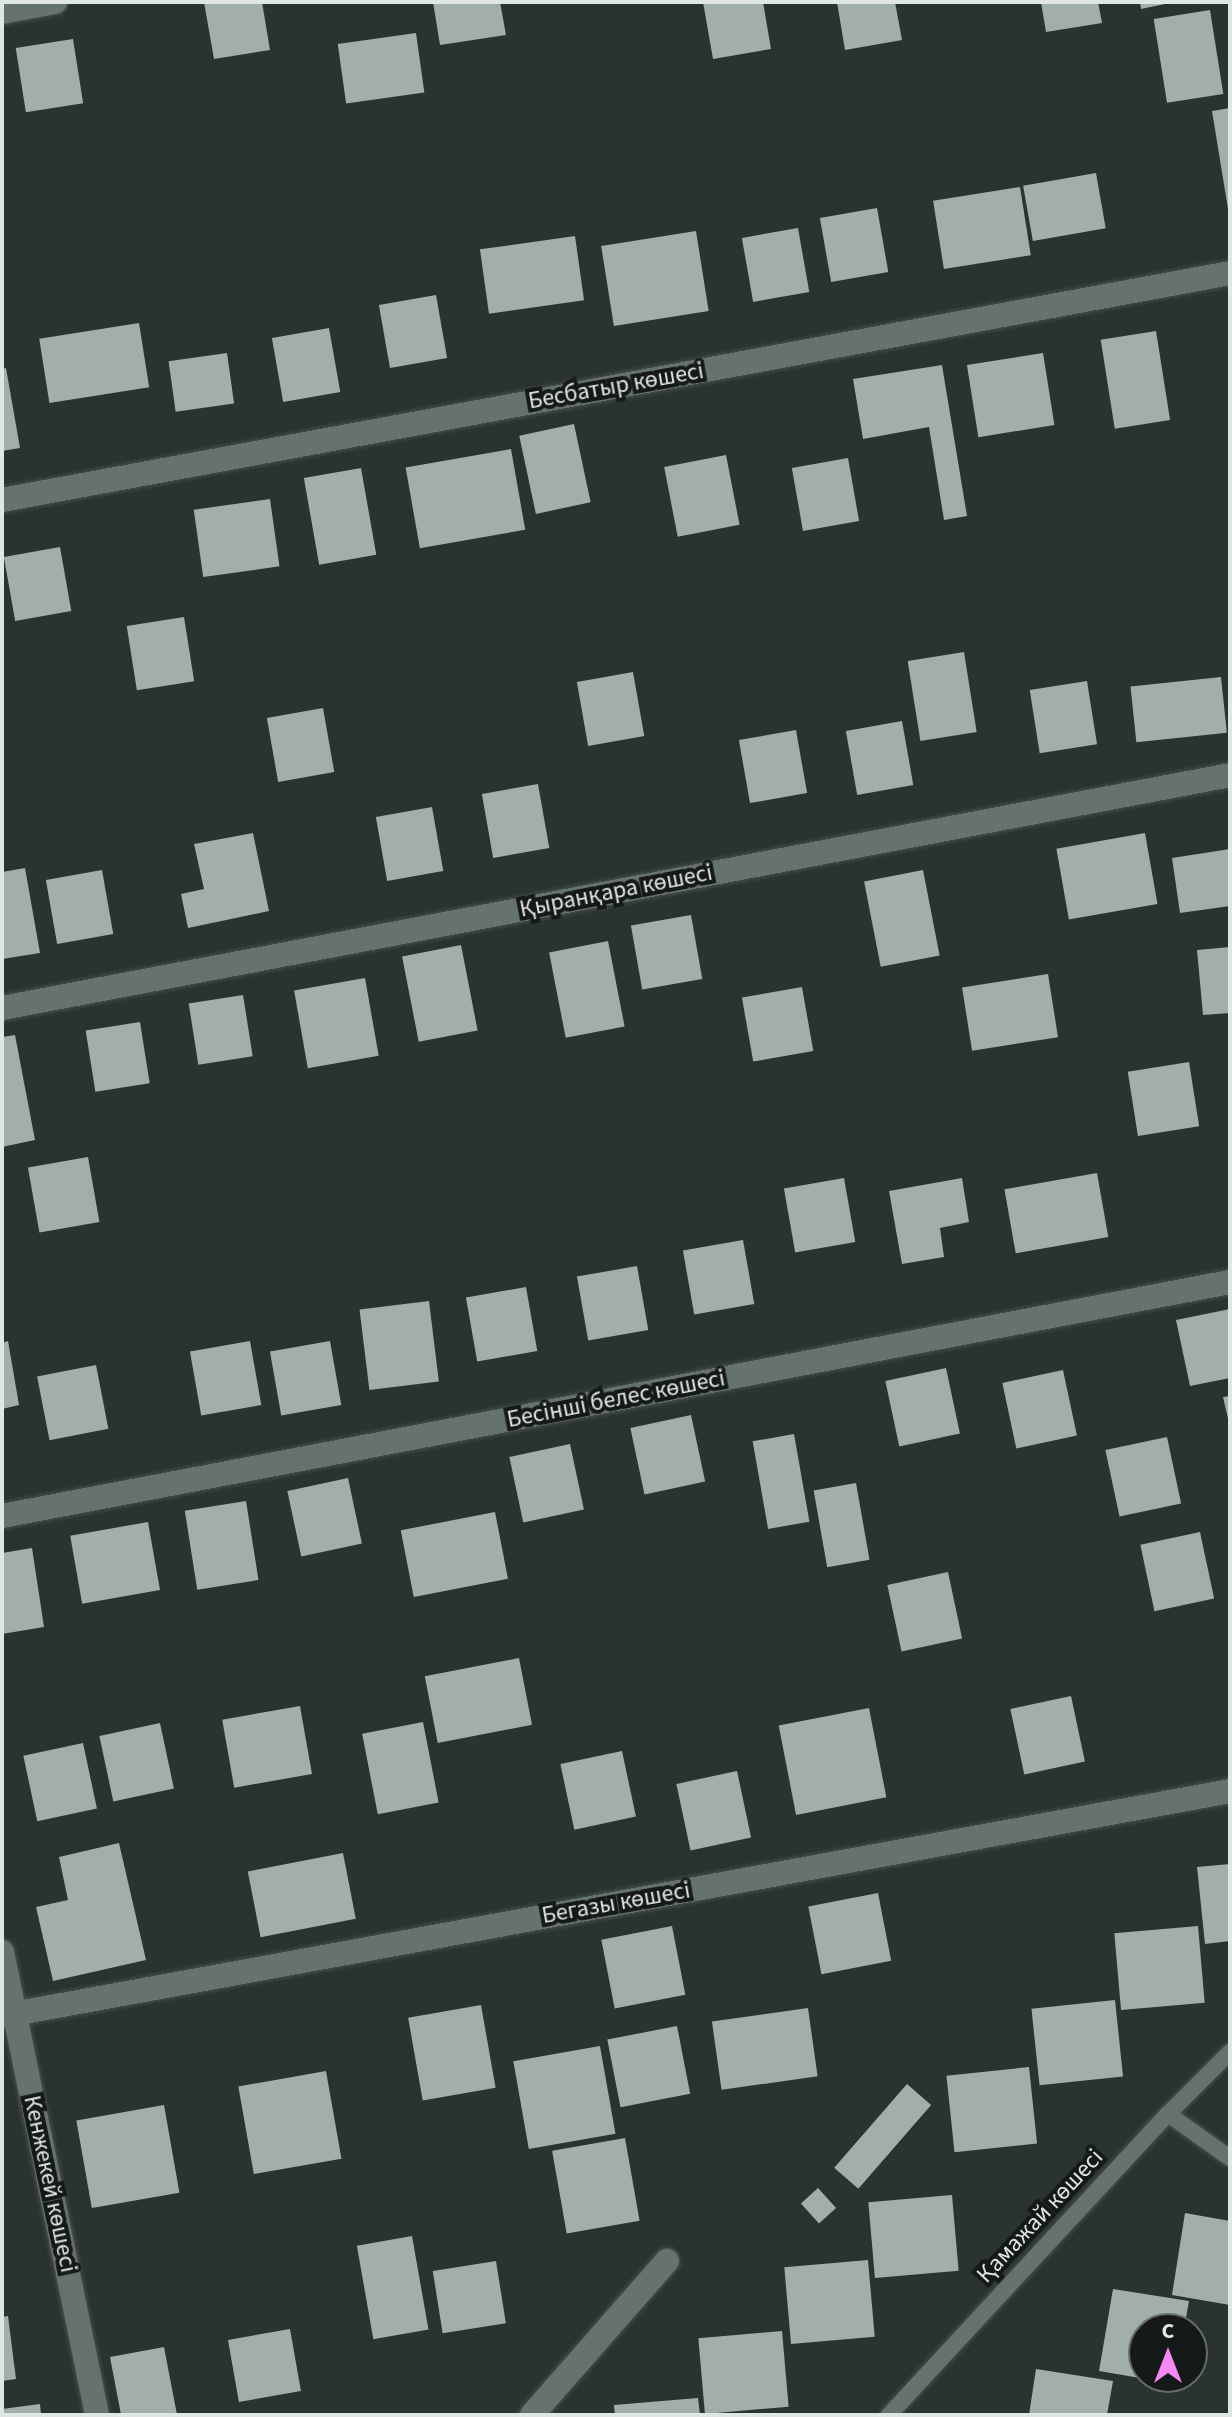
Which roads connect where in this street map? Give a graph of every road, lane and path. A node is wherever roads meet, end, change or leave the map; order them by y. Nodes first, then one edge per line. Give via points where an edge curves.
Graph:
1 (55, 2) edge
2 (2, 12) edge
3 (1230, 273) edge
4 (2, 500) edge
5 (1230, 775) edge
6 (2, 1008) edge
7 (1230, 1282) edge
8 (2, 1516) edge
9 (1230, 1791) edge
10 (2, 1952) edge
11 (8, 2014) edge
12 (1230, 2052) edge
13 (1168, 2114) junction
14 (1230, 2158) edge
15 (667, 2261) dead end
16 (97, 2415) edge
17 (532, 2415) edge
18 (889, 2415) edge

1 - 2 street
3 - 4 street, Бесбатыр көшесі
5 - 6 street, Қыранқара көшесі
7 - 8 street, Бесінші белес көшесі
9 - 11 street, Бегазы көшесі
10 - 11 street, Кенжекей көшесі
11 - 16 street, Кенжекей көшесі
12 - 13 lane, Қамажай көшесі
13 - 14 lane
13 - 18 lane, Қамажай көшесі
15 - 17 street

